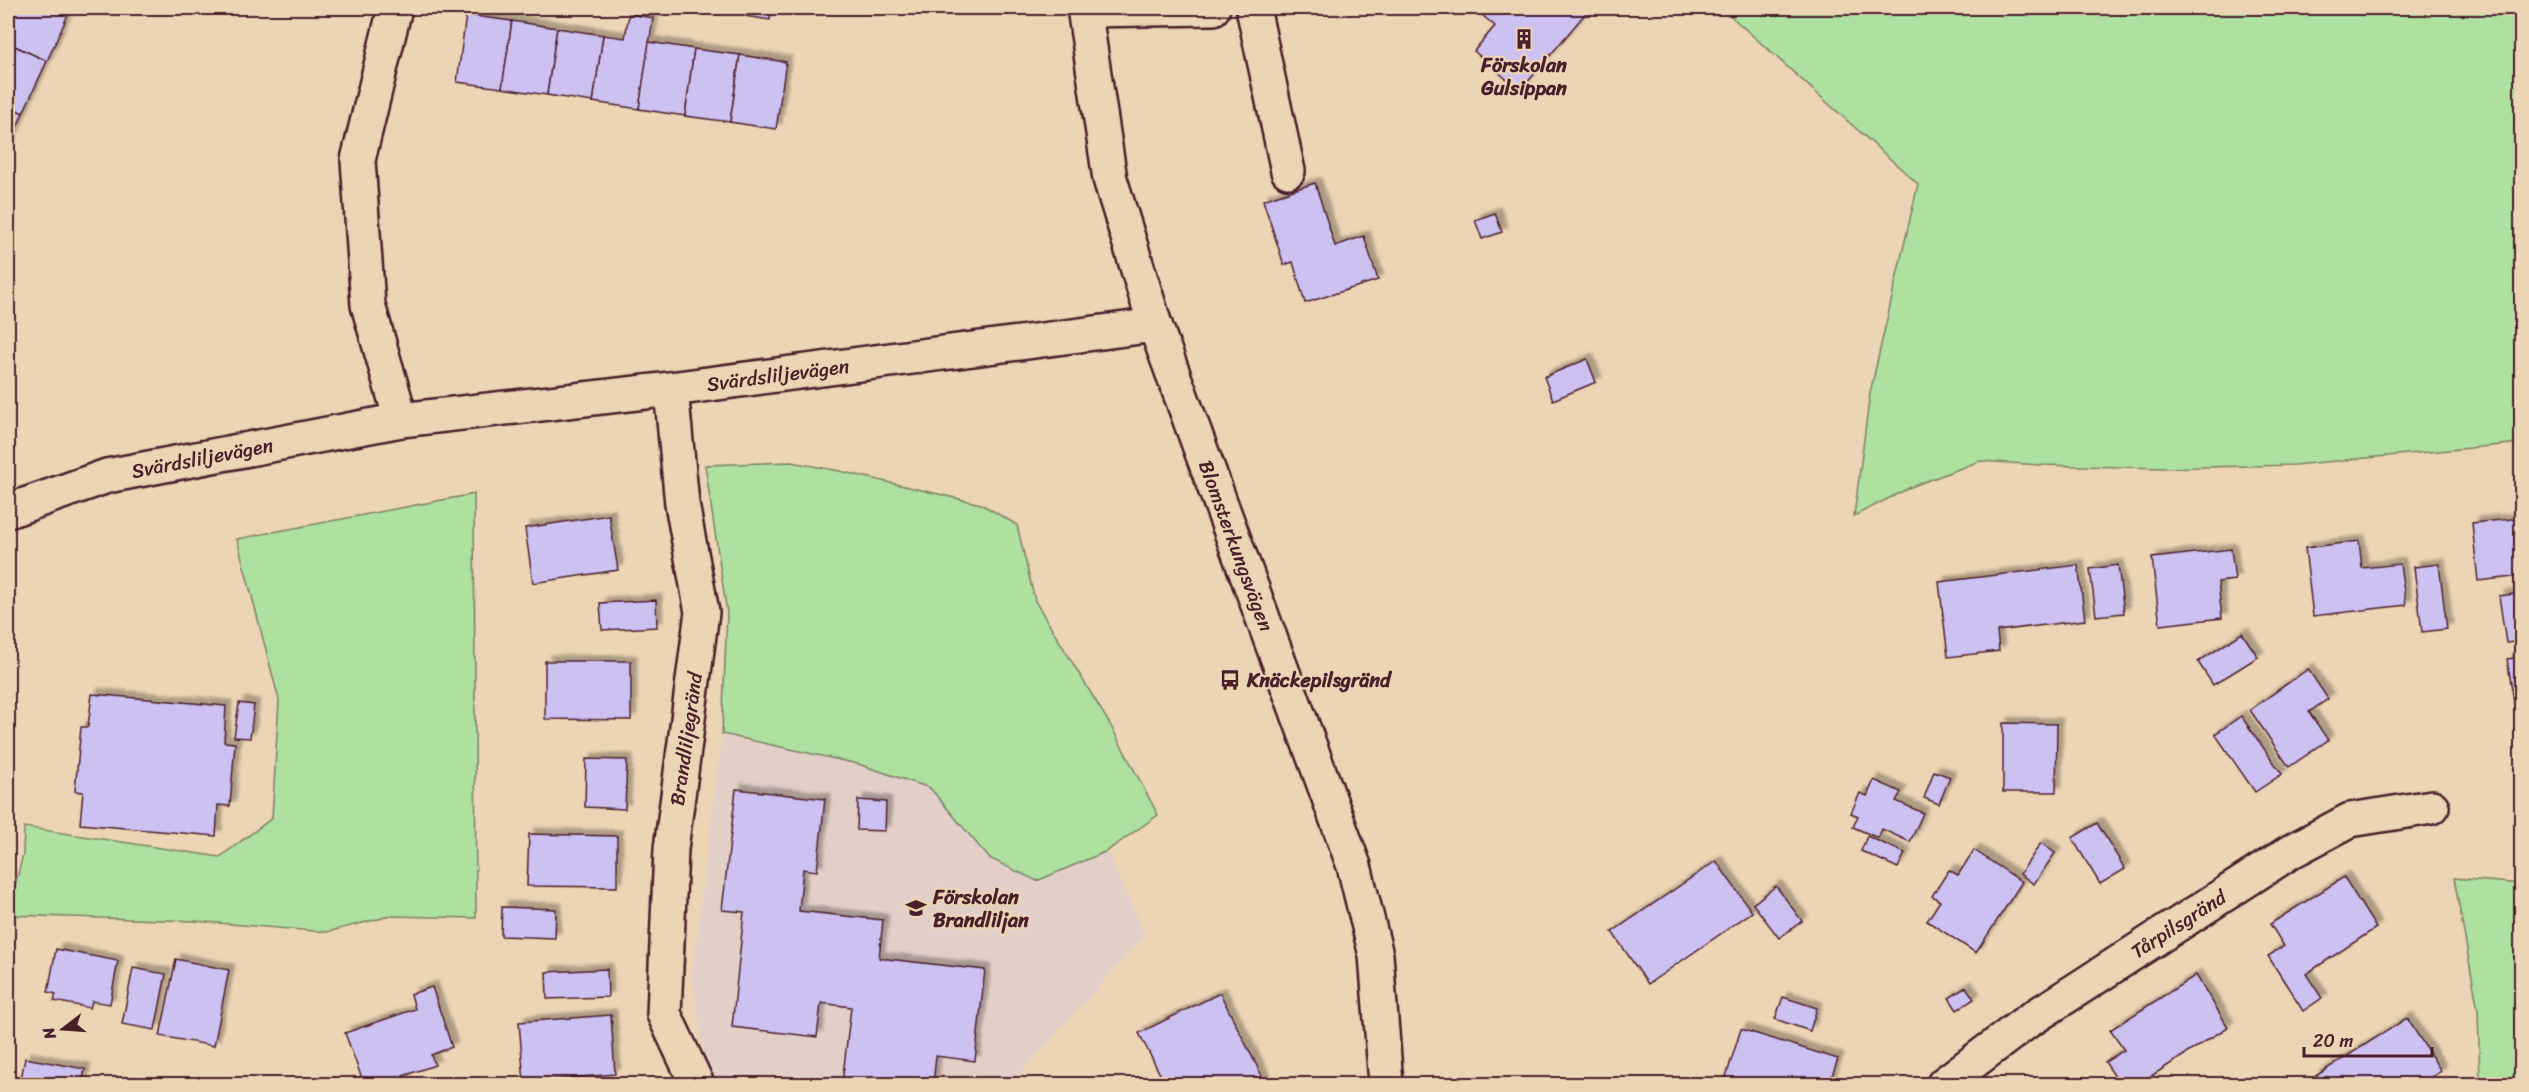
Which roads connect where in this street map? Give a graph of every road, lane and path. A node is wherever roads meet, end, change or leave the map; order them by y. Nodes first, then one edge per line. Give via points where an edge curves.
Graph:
1 (394, 8) edge
2 (1213, 8) edge
3 (1253, 8) edge
4 (1084, 9) edge
5 (1288, 171) dead end
6 (1155, 325) junction
7 (671, 389) junction
8 (401, 420) junction
9 (8, 511) edge
10 (2432, 807) dead end
11 (697, 1084) edge
12 (1386, 1084) edge
13 (1944, 1084) edge

1 - 8 street via 358,160 368,305
2 - 4 street
3 - 5 street
4 - 6 street, Blomsterkungsvägen via 1110,180
6 - 7 street, Svärdsliljevägen
6 - 12 street, Blomsterkungsvägen via 1354,866 1376,955
7 - 8 street, Svärdsliljevägen
7 - 11 street, Brandliljegränd via 682,504 702,612 671,849 664,1014
8 - 9 street, Svärdsliljevägen via 107,476
10 - 13 street, Tårpilsgränd via 2350,820 2290,852 2025,1023

